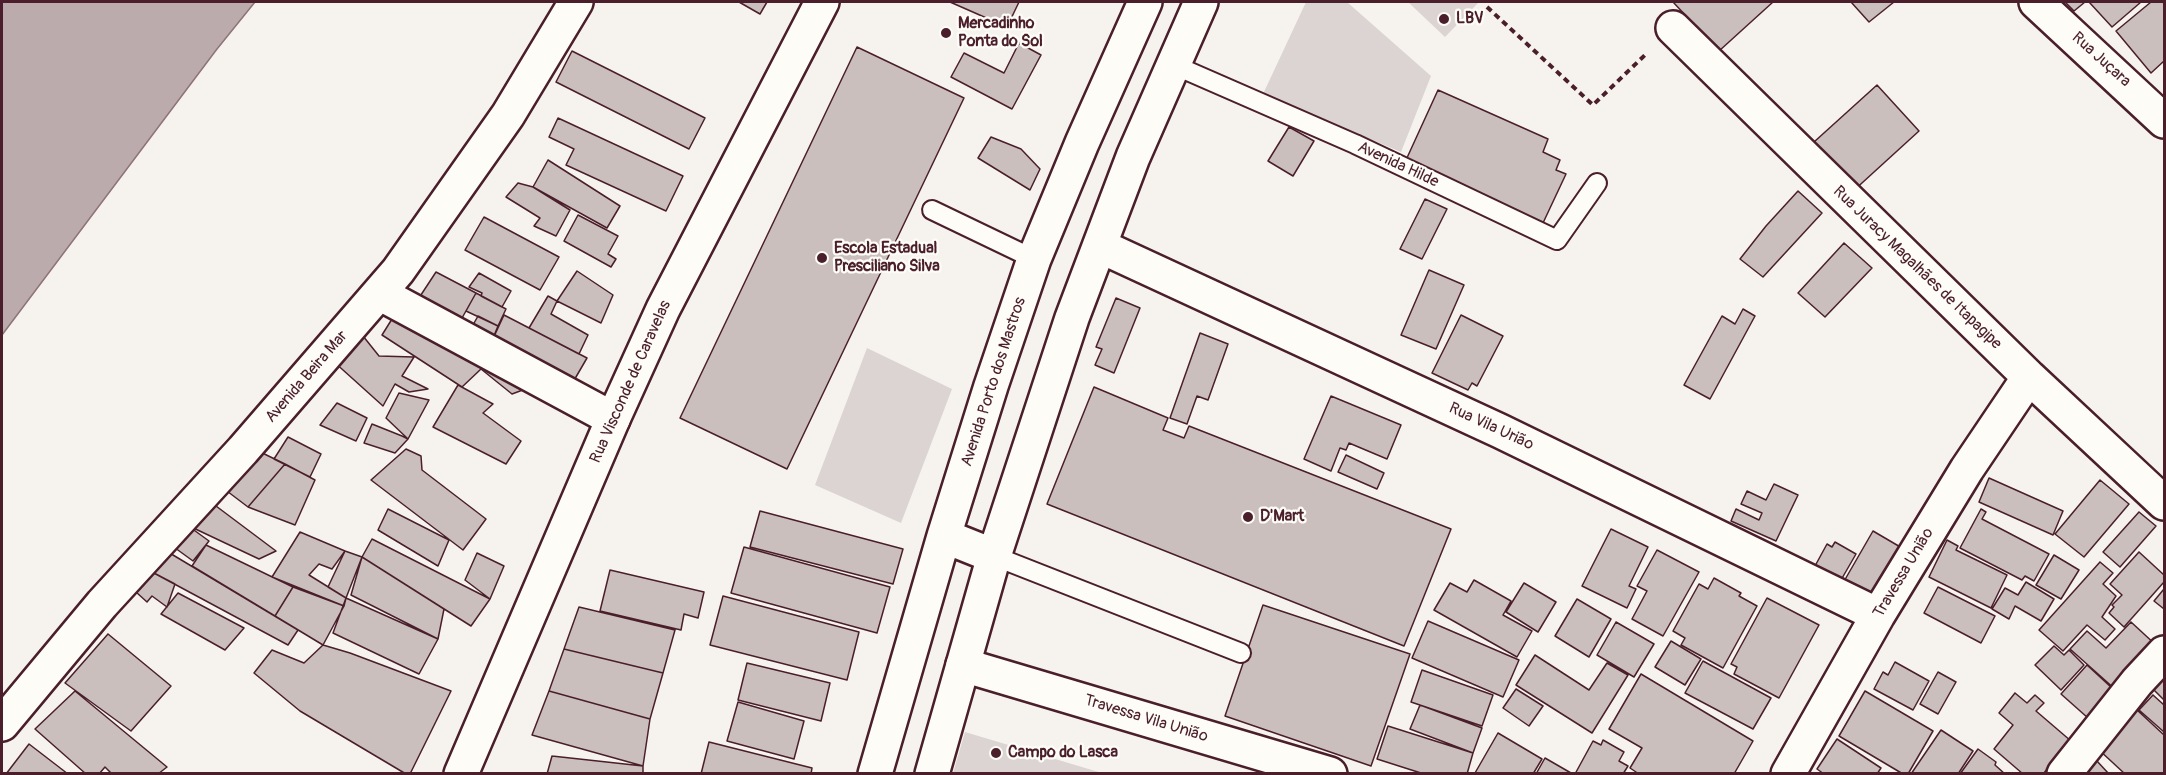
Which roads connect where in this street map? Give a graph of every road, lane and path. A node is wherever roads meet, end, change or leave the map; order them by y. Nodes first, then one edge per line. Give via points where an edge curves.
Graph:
1 (557, 2) edge
2 (576, 2) edge
3 (822, 2) edge
4 (1144, 2) edge
5 (1201, 2) edge
6 (2036, 2) edge
7 (1487, 7) dead end
8 (1673, 28) joint
9 (1174, 65) junction
10 (2164, 121) edge
11 (1597, 183) dead end
12 (932, 210) dead end
13 (1100, 246) junction
14 (1034, 260) junction
15 (379, 293) junction
16 (2029, 377) junction
17 (613, 419) junction
18 (2164, 503) edge
19 (944, 536) junction
20 (994, 556) junction
21 (1878, 615) junction
22 (1241, 653) dead end
23 (2164, 653) edge
24 (963, 665) junction
25 (2, 711) edge
26 (2, 724) edge
27 (461, 774) edge
28 (875, 774) edge
29 (932, 774) edge
30 (1330, 774) edge
31 (1788, 774) edge
32 (2064, 774) edge

1 - 25 street via 460,162 410,233
2 - 15 street, Avenida Beira Mar via 508,115
3 - 17 street, Rua Visconde de Caravelas via 663,309
4 - 14 street, Avenida Porto dos Mastros
5 - 9 street
6 - 10 street, Rua Juçara
7 - 8 path via 1593,105
8 - 16 street, Rua Juracy Magalhães de Itapagipe
9 - 11 lane, Avenida Hilde via 1557,240
9 - 13 street via 1133,157
12 - 14 lane
13 - 20 street via 1072,318
13 - 21 street, Rua Vila Urião via 1500,431
14 - 19 street, Avenida Porto dos Mastros
15 - 17 street
15 - 26 street, Avenida Beira Mar via 102,604
16 - 18 street, Rua Juracy Magalhães de Itapagipe
16 - 21 street, Travessa União via 1967,469
17 - 27 street, Rua Visconde de Caravelas
19 - 20 street
19 - 28 street, Avenida Porto dos Mastros
20 - 22 lane
20 - 24 street
21 - 31 street, Travessa União
23 - 32 street
24 - 29 street
24 - 30 street, Travessa Vila União

